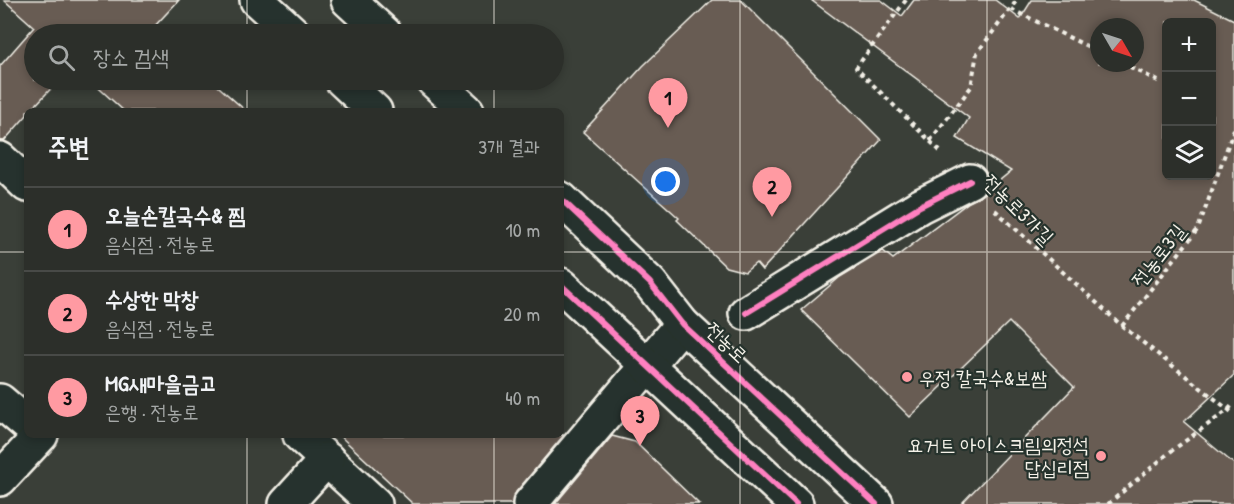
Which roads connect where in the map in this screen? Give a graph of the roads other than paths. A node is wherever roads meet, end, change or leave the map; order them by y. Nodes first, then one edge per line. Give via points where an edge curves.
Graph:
1 (257, 0) edge
2 (348, 0) edge
3 (283, 24) edge
4 (374, 24) edge
5 (353, 90) edge
6 (444, 90) edge
7 (372, 108) edge
8 (463, 108) edge
9 (0, 159) edge
10 (970, 181) road end
11 (24, 182) edge
12 (564, 203) edge
13 (564, 288) edge
14 (746, 313) dead end
15 (682, 324) junction
16 (647, 366) junction
17 (0, 401) edge
18 (24, 421) edge
19 (37, 438) edge
20 (303, 438) edge
21 (327, 459) junction
22 (0, 478) edge
23 (286, 504) edge
24 (375, 504) edge
25 (530, 504) edge
26 (796, 504) edge
27 (876, 504) edge

1 - 3 main road
2 - 4 main road
5 - 7 main road
6 - 8 main road
9 - 11 main road
10 - 14 main road, 전농로 via 920,206
12 - 15 main road, 전농로 via 650,283
13 - 16 main road
15 - 16 main road, 전농로
15 - 27 main road, 전농로
16 - 25 main road, 전농로
16 - 26 main road
17 - 18 main road
19 - 22 main road
20 - 21 main road
21 - 23 main road
21 - 24 main road

